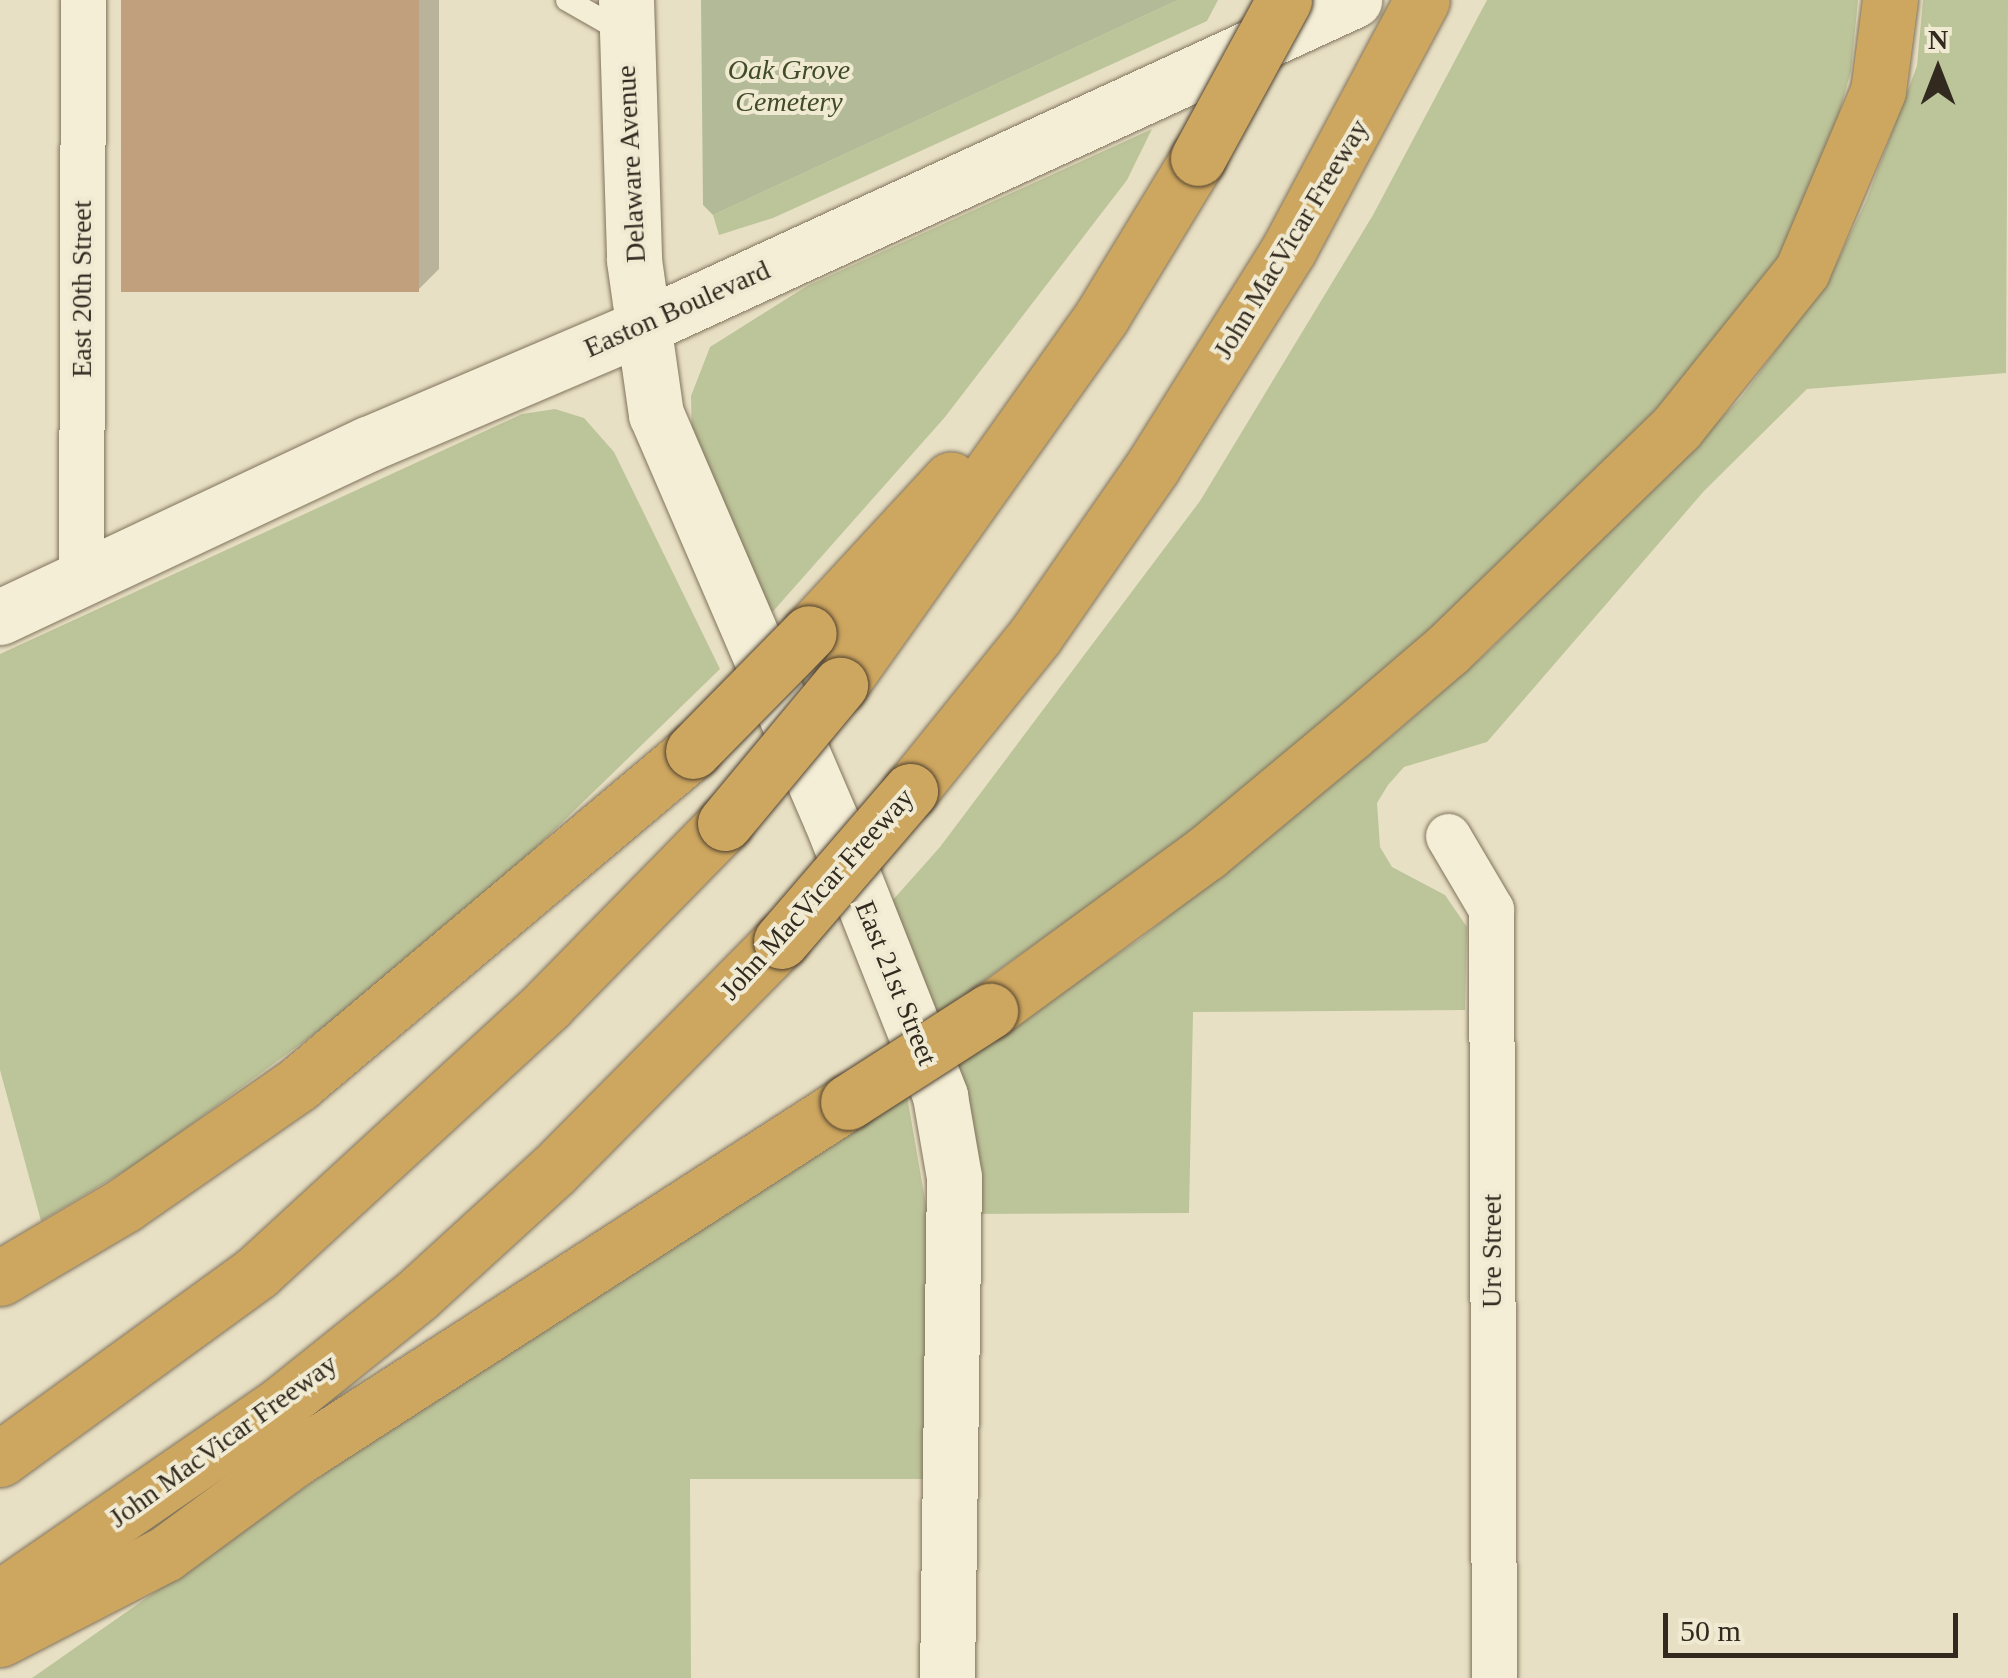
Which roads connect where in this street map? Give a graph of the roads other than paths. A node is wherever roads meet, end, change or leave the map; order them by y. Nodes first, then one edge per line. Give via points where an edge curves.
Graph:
1 (82, 0) edge
2 (567, 0) edge
3 (1284, 0) edge
4 (1354, 0) edge
5 (1422, 0) edge
6 (1890, 0) edge
7 (626, 16) edge
8 (1102, 316) junction
9 (640, 328) junction
10 (81, 579) junction
11 (0, 617) edge
12 (1448, 836) dead end
13 (0, 1278) edge
14 (0, 1459) edge
15 (0, 1598) edge
16 (0, 1639) edge
17 (947, 1678) edge
18 (1494, 1678) edge

1 - 10 street, East 20th Street
2 - 7 lane
3 - 8 highway, bridge
4 - 9 main road, Easton Boulevard
5 - 15 highway, John MacVicar Freeway, bridge via 1369,110 1153,466 1035,636 781,942 554,1171 417,1296 281,1404
6 - 16 highway, bridge via 1878,91 1802,271 1676,428 1446,650 1206,853 990,1011 291,1461 165,1554
7 - 9 main road, Delaware Avenue
8 - 13 highway, bridge via 693,751 298,1084 124,1205
8 - 14 highway, bridge via 840,686 725,822 548,1004 257,1272
9 - 10 main road, Easton Boulevard via 368,444
9 - 17 main road, East 21st Street via 656,414 832,820 940,1096 954,1177
10 - 11 main road, Easton Boulevard
12 - 18 street, Ure Street via 1491,909

